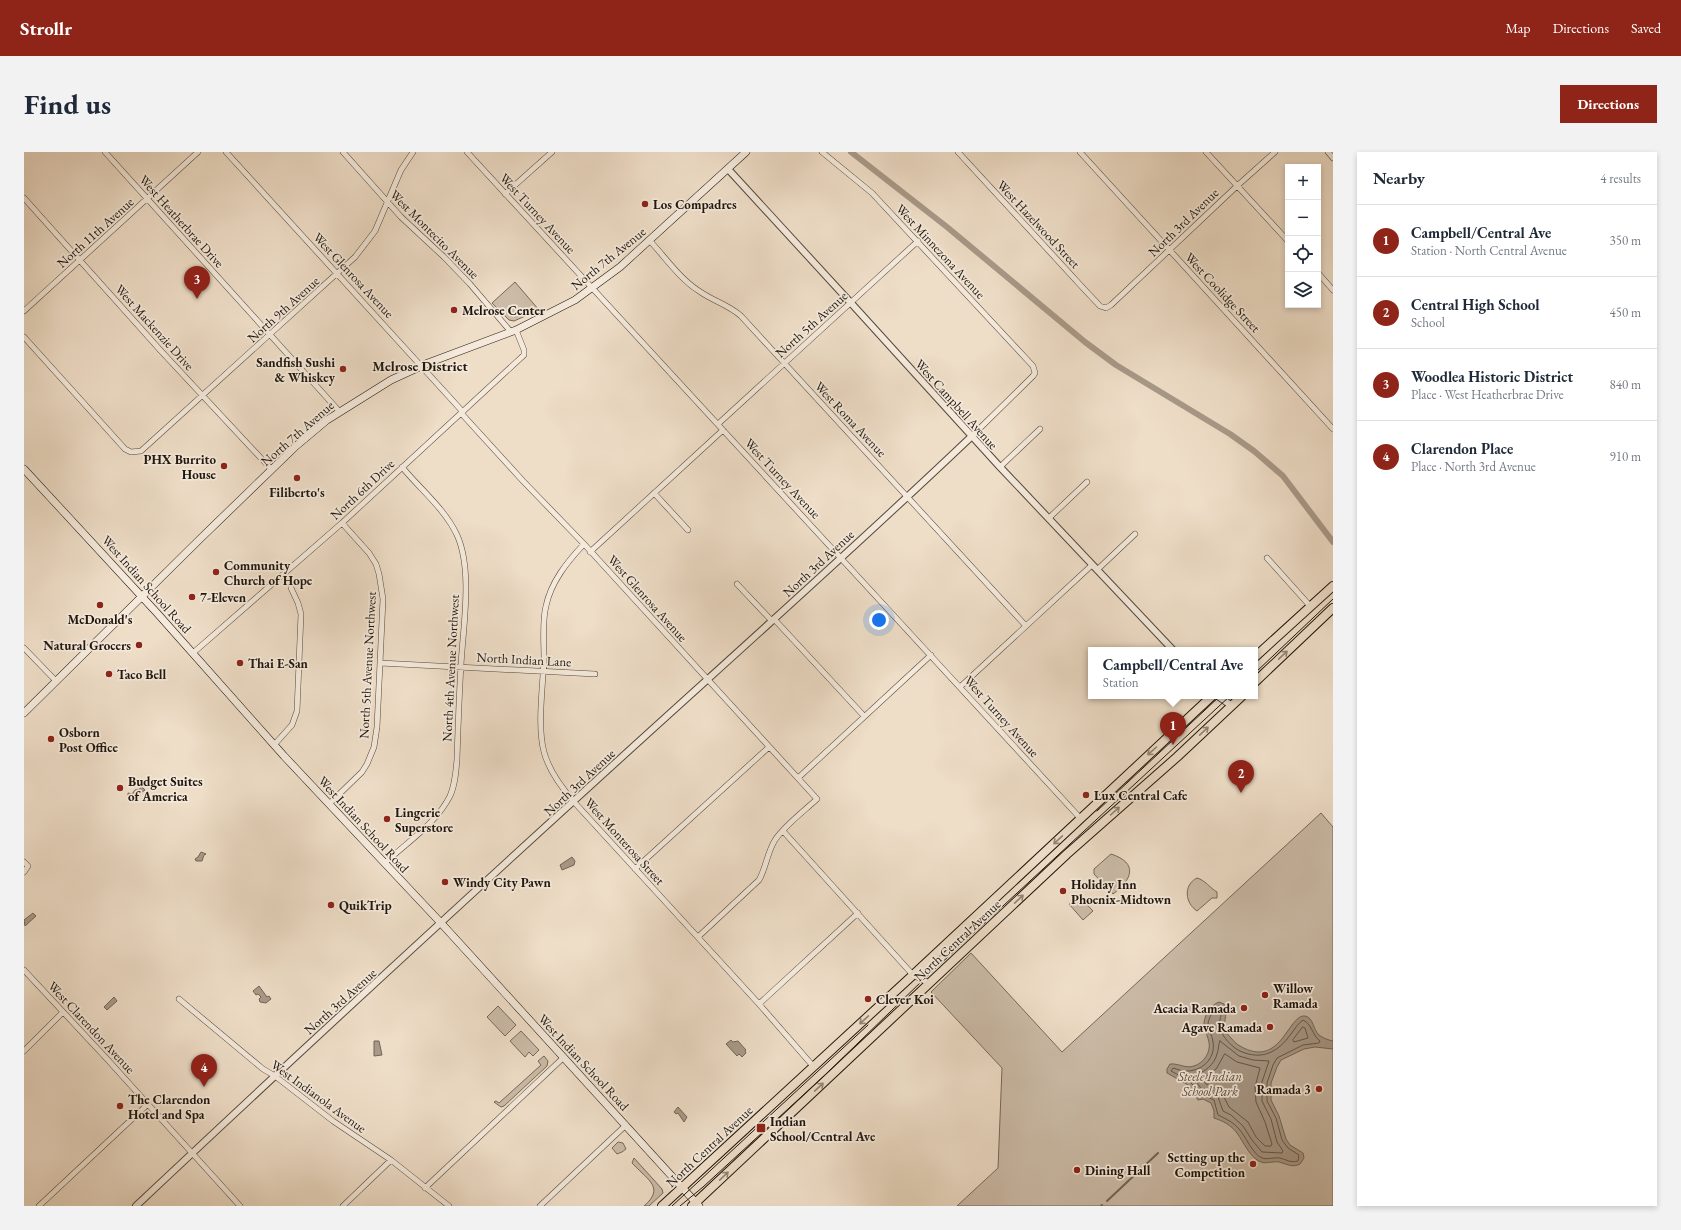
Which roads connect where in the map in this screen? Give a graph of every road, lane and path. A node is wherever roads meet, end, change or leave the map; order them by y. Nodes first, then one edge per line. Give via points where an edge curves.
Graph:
1 (105, 152) edge
2 (198, 152) edge
3 (343, 152) edge
4 (413, 152) edge
5 (467, 152) edge
6 (552, 152) edge
7 (746, 152) edge
8 (822, 152) edge
9 (958, 152) edge
10 (1080, 152) edge
11 (1206, 152) edge
12 (1274, 152) edge
13 (1328, 152) edge
14 (228, 153) edge
15 (1333, 158) edge
16 (728, 169) junction
17 (1237, 186) junction
18 (505, 194) junction
19 (24, 198) edge
20 (147, 199) junction
21 (387, 202) junction
22 (1285, 238) edge
23 (650, 241) junction
24 (918, 241) junction
25 (1169, 250) junction
26 (80, 260) junction
27 (337, 274) junction
28 (1321, 276) edge
29 (592, 288) junction
30 (1333, 290) edge
31 (851, 303) junction
32 (1106, 308) joint
33 (24, 311) edge
34 (514, 331) junction
35 (270, 335) junction
36 (24, 337) edge
37 (785, 363) junction
38 (422, 366) junction
39 (1035, 372) joint
40 (203, 396) junction
41 (339, 411) junction
42 (462, 412) junction
43 (718, 424) junction
44 (1040, 429) dead end
45 (1333, 429) edge
46 (723, 430) junction
47 (972, 436) junction
48 (402, 467) junction
49 (1000, 467) junction
50 (24, 469) edge
51 (272, 470) junction
52 (1087, 482) dead end
53 (654, 493) junction
54 (907, 496) junction
55 (1049, 518) junction
56 (342, 523) junction
57 (688, 530) dead end
58 (1135, 534) dead end
59 (584, 544) junction
60 (590, 552) junction
61 (841, 557) junction
62 (1267, 558) dead end
63 (1092, 565) junction
64 (1097, 570) junction
65 (737, 584) dead end
66 (1333, 586) edge
67 (291, 588) dead end
68 (142, 596) junction
69 (1311, 606) junction
70 (1333, 608) edge
71 (773, 620) junction
72 (1026, 626) junction
73 (1170, 647) edge
74 (24, 648) edge
75 (193, 653) junction
76 (1258, 654) edge
77 (931, 655) junction
78 (380, 663) junction
79 (461, 667) junction
80 (543, 670) junction
81 (595, 674) dead end
82 (1258, 679) edge
83 (56, 680) junction
84 (707, 680) junction
85 (960, 687) junction
86 (1209, 699) edge
87 (1222, 699) edge
88 (1239, 699) edge
89 (1232, 706) junction
90 (24, 713) edge
91 (864, 716) junction
92 (274, 745) junction
93 (769, 747) junction
94 (798, 778) junction
95 (574, 802) junction
96 (329, 804) junction
97 (1081, 819) junction
98 (783, 831) junction
99 (384, 863) junction
100 (26, 864) edge
101 (635, 869) junction
102 (24, 872) edge
103 (858, 913) junction
104 (441, 923) junction
105 (698, 937) junction
106 (24, 970) edge
107 (914, 974) junction
108 (929, 983) junction
109 (179, 999) dead end
110 (759, 1004) junction
111 (63, 1012) junction
112 (24, 1051) edge
113 (564, 1057) junction
114 (813, 1066) junction
115 (275, 1076) junction
116 (148, 1104) junction
117 (626, 1125) junction
118 (192, 1153) junction
119 (391, 1160) junction
120 (425, 1188) junction
121 (682, 1188) junction
122 (695, 1205) edge
123 (39, 1206) edge
124 (136, 1206) edge
125 (240, 1206) edge
126 (343, 1206) edge
127 (449, 1206) edge
128 (540, 1206) edge
129 (662, 1206) edge

1 - 20 street, West Heatherbrae Drive
2 - 20 street, North 11th Avenue
3 - 21 street, West Montecito Avenue
4 - 21 street, North 9th Avenue via 401,170
5 - 18 street, West Turney Avenue
6 - 18 street
7 - 16 main road, North 7th Avenue
8 - 24 street, West Minnezona Avenue via 872,193
9 - 32 street, West Hazelwood Street via 1100,306
10 - 25 street, West Coolidge Street
11 - 17 street
12 - 17 street, North 3rd Avenue
13 - 15 street
14 - 27 street, West Glenrosa Avenue
16 - 23 main road, North 7th Avenue
16 - 31 street, West Campbell Avenue
17 - 22 street
17 - 25 street, North 3rd Avenue
18 - 29 street, West Turney Avenue
19 - 26 street, West Mackenzie Drive
20 - 26 street, North 11th Avenue
20 - 35 street, West Heatherbrae Drive
21 - 27 street, North 9th Avenue via 375,231 355,257
21 - 34 street, West Montecito Avenue via 444,257
23 - 29 main road, North 7th Avenue
23 - 37 street, West Roma Avenue via 699,292 733,309 741,316
24 - 31 street, North 5th Avenue
24 - 39 street, West Minnezona Avenue via 1033,366
25 - 32 street, North 3rd Avenue
25 - 45 street, West Coolidge Street
26 - 33 street, North 11th Avenue
26 - 40 street, West Mackenzie Drive
27 - 35 street, North 9th Avenue
27 - 38 street, West Glenrosa Avenue
28 - 30 street
29 - 34 main road, North 7th Avenue
29 - 43 street, West Turney Avenue
31 - 37 street, North 5th Avenue
31 - 47 street, West Campbell Avenue
34 - 38 main road, North 7th Avenue
34 - 42 street, North 6th Drive via 524,355
35 - 40 street, North 9th Avenue
35 - 41 street, West Heatherbrae Drive
36 - 40 street, North 9th Avenue via 125,449 133,452 143,450
37 - 43 street, North 5th Avenue
37 - 54 street, West Roma Avenue
38 - 41 main road, North 7th Avenue via 390,380
38 - 42 street, West Glenrosa Avenue
39 - 47 street, North 3rd Avenue
40 - 51 street, West Mackenzie Drive
41 - 51 main road, North 7th Avenue via 312,432
42 - 48 street, North 6th Drive
42 - 59 street, West Glenrosa Avenue via 523,481
43 - 46 street, West Turney Avenue
44 - 49 street
46 - 53 street
46 - 61 street, West Turney Avenue
47 - 49 street, West Campbell Avenue
47 - 54 street, North 3rd Avenue
48 - 56 street, North 6th Drive
48 - 79 street, North 4th Avenue Northwest via 451,524 463,550 465,597
49 - 55 street, West Campbell Avenue
50 - 68 main road, West Indian School Road
51 - 68 main road, North 7th Avenue
52 - 55 street
53 - 57 street
53 - 60 street
54 - 61 street, North 3rd Avenue
54 - 72 street, West Roma Avenue
55 - 63 street, West Campbell Avenue
56 - 75 street, North 6th Drive
56 - 78 street, North 5th Avenue Northwest via 369,553 379,574 383,599
58 - 64 street
59 - 60 street, West Glenrosa Avenue
59 - 80 street, West Monterosa Street via 558,576 546,606
60 - 84 street, West Glenrosa Avenue
61 - 71 street, North 3rd Avenue
61 - 77 street, West Turney Avenue
62 - 69 street
63 - 64 street, West Campbell Avenue
63 - 72 street
64 - 73 street, West Campbell Avenue
65 - 71 street
66 - 69 main road
67 - 92 street via 297,599 300,614 297,711 292,725
68 - 75 main road, West Indian School Road
68 - 83 main road, North 7th Avenue
69 - 76 main road
82 -> 70 main road
71 - 84 street, North 3rd Avenue
71 - 91 street
72 - 85 street
74 - 83 street
75 - 92 main road, West Indian School Road
77 - 85 street, West Turney Avenue
77 - 91 street
78 - 79 street, North Indian Lane
78 - 96 street, North 5th Avenue Northwest via 374,747 362,772
79 - 80 street, North Indian Lane
79 - 99 street, North 4th Avenue Northwest via 456,777 450,796 439,813
80 - 81 street, North Indian Lane
80 - 95 street, West Monterosa Street via 541,730 544,752 556,779
83 - 90 main road, North 7th Avenue
84 - 93 street, West Glenrosa Avenue
84 - 95 street, North 3rd Avenue
85 - 97 street, West Turney Avenue
86 -> 97 main road, North Central Avenue
87 - 89 street
88 - 89 main road, North Central Avenue
108 -> 89 main road, North Central Avenue via 1067,854
91 - 94 street
92 - 96 main road, West Indian School Road
93 - 94 street, West Glenrosa Avenue
93 - 101 street
94 - 98 street, West Glenrosa Avenue via 817,799
95 - 101 street, West Monterosa Street
95 - 104 street, North 3rd Avenue
96 - 99 main road, West Indian School Road
97 -> 107 main road, North Central Avenue
98 - 103 street
98 - 105 street via 771,847 765,870 759,880
99 - 104 main road, West Indian School Road
100 - 102 street
101 - 105 street, West Monterosa Street
103 - 107 street
103 - 110 street
104 - 113 main road, West Indian School Road
104 - 115 street, North 3rd Avenue
105 - 110 street, West Monterosa Street
106 - 111 street, West Clarendon Avenue
107 - 108 street
107 -> 114 main road, North Central Avenue
122 -> 108 main road, North Central Avenue
109 - 115 street, West Indianola Avenue via 236,1048
110 - 114 street, West Monterosa Street
111 - 112 street
111 - 116 street, West Clarendon Avenue
113 - 117 main road, West Indian School Road
113 - 120 street
114 - 121 main road, North Central Avenue
115 - 118 street, North 3rd Avenue
115 - 119 street, West Indianola Avenue
116 - 118 street, West Clarendon Avenue
116 - 123 street
117 - 121 main road, West Indian School Road
117 - 128 street
118 - 124 street, North 3rd Avenue
118 - 125 street, West Clarendon Avenue
119 - 120 street, West Indianola Avenue
119 - 126 street
120 - 127 street, West Indianola Avenue
121 - 122 main road, West Indian School Road
121 - 129 main road, North Central Avenue

